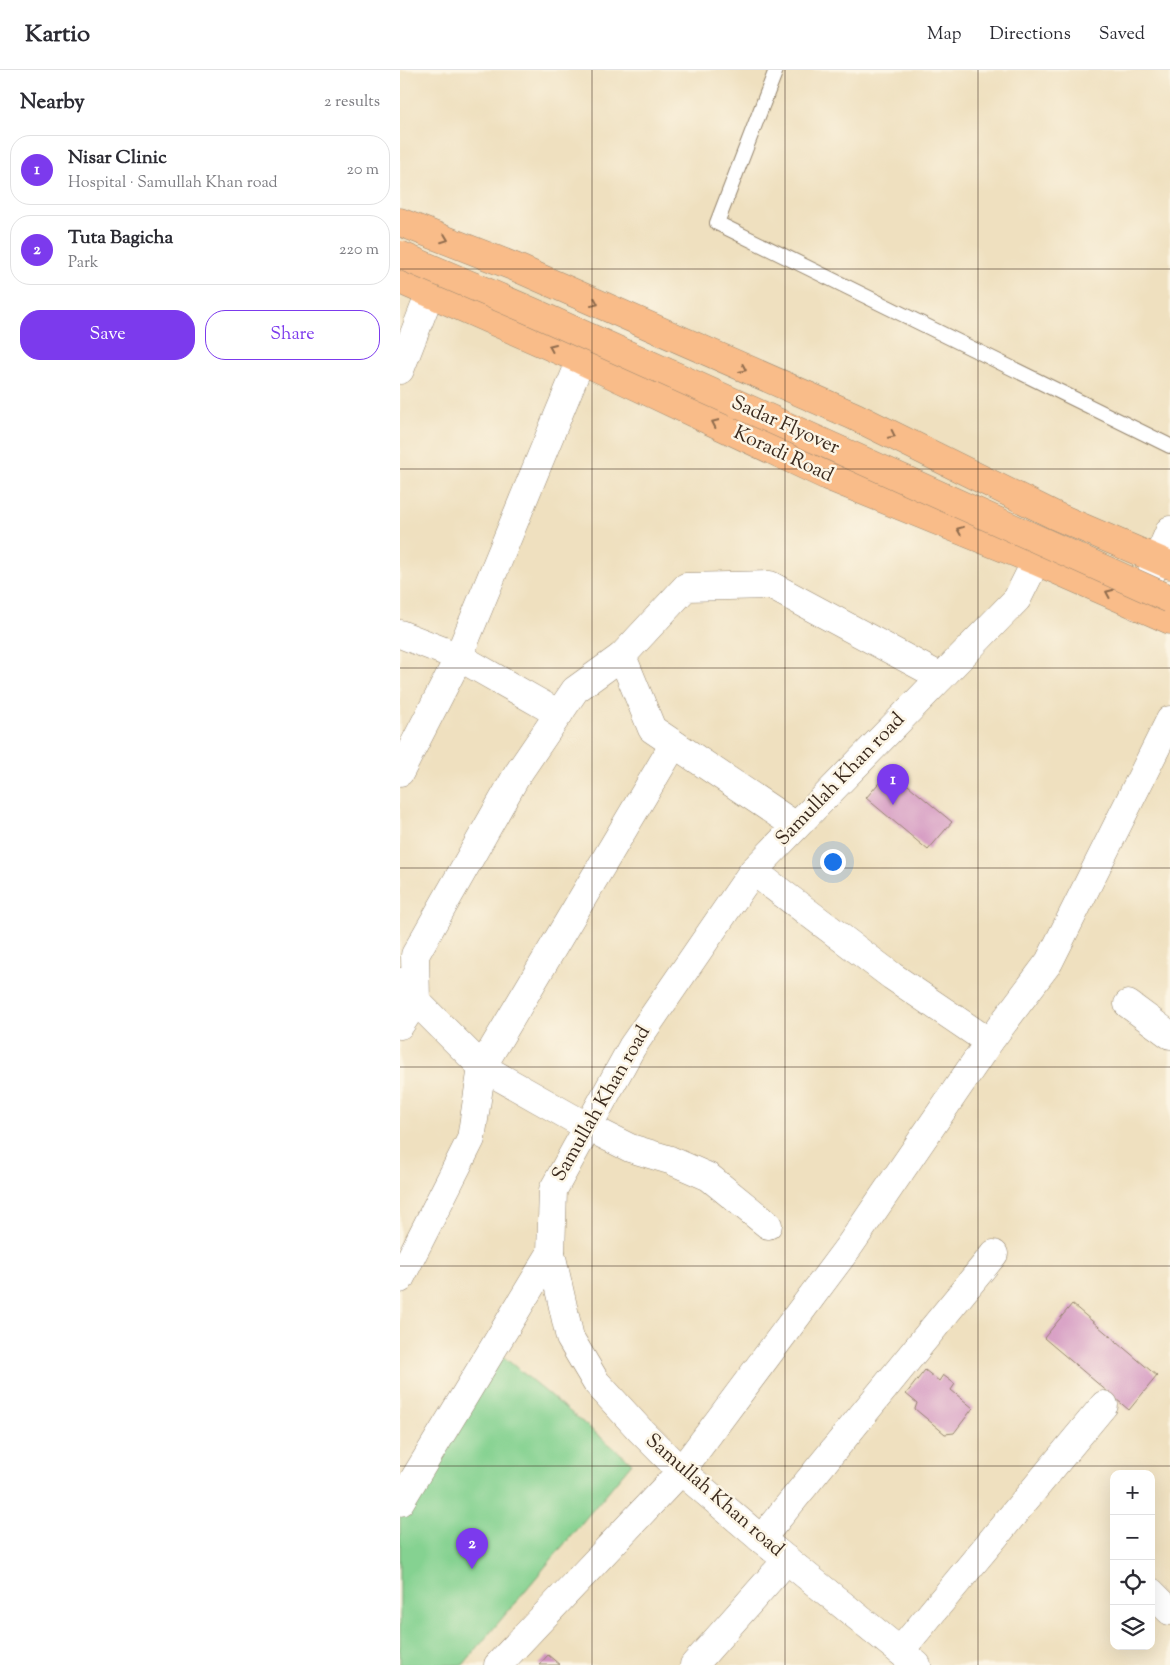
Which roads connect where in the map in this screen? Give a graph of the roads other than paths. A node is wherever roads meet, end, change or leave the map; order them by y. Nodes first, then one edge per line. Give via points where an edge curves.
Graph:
1 (776, 70) edge
2 (400, 224) edge
3 (400, 255) edge
4 (400, 280) edge
5 (430, 293) junction
6 (581, 360) junction
7 (400, 370) edge
8 (1170, 446) edge
9 (1170, 530) edge
10 (1036, 561) junction
11 (1166, 569) edge
12 (1137, 606) junction
13 (1169, 611) edge
14 (400, 634) edge
15 (622, 656) junction
16 (459, 657) junction
17 (941, 677) junction
18 (559, 714) junction
19 (1170, 720) edge
20 (674, 744) junction
21 (400, 772) edge
22 (796, 826) junction
23 (753, 871) junction
24 (408, 991) edge
25 (1128, 1004) dead end
26 (400, 1025) edge
27 (1170, 1035) edge
28 (988, 1042) junction
29 (482, 1067) junction
30 (588, 1127) junction
31 (768, 1225) dead end
32 (551, 1253) junction
33 (994, 1254) dead end
34 (400, 1279) edge
35 (1104, 1405) dead end
36 (681, 1471) junction
37 (400, 1502) edge
38 (761, 1539) junction
39 (787, 1560) junction
40 (1155, 1596) edge
41 (1170, 1611) edge
42 (908, 1658) edge
43 (498, 1665) edge
44 (694, 1665) edge

1 - 8 lane via 718,223
2 - 3 street
2 -> 11 main road, Sadar Flyover via 633,340 978,497
3 - 13 main road, Sadar Flyover, bridge via 531,311
4 - 5 main road, Koradi Road
6 -> 5 main road, Koradi Road
5 - 7 street
10 -> 6 main road, Koradi Road via 828,476
6 - 16 street
9 - 11 street
12 -> 10 main road, Koradi Road
10 - 17 street, Samullah Khan road via 1017,599
11 - 12 street
12 - 13 main road, Koradi Road
14 - 16 street
15 - 17 street via 686,587 770,585
15 - 18 street via 575,690
15 - 20 street via 652,729
16 - 18 street
16 - 21 street
17 - 22 street, Samullah Khan road
18 - 24 street via 517,775 415,955
19 - 28 street via 1049,962
20 - 22 street
20 - 29 street
22 - 23 street, Samullah Khan road
23 - 28 street via 892,976
23 - 30 street, Samullah Khan road via 632,1046
24 - 26 street
24 - 29 street
25 - 27 street
28 - 36 street via 850,1245
29 - 30 street
29 - 34 street via 472,1139
30 - 31 street via 630,1148 670,1160 709,1177
30 - 32 street, Samullah Khan road via 553,1190
32 - 36 street, Samullah Khan road via 570,1338 587,1368 627,1417
32 - 37 street
33 - 38 street
35 - 42 street
36 - 38 street, Samullah Khan road
36 - 43 street
38 - 39 street, Samullah Khan road
39 - 42 street, Samullah Khan road
39 - 44 street
40 - 41 street

